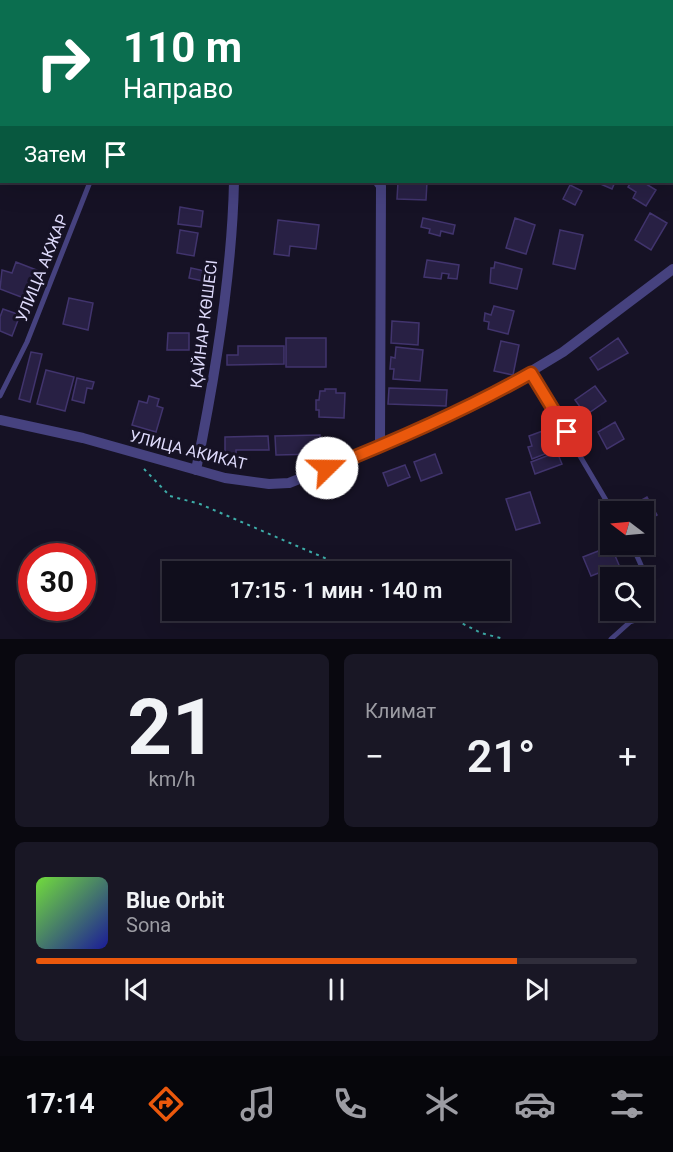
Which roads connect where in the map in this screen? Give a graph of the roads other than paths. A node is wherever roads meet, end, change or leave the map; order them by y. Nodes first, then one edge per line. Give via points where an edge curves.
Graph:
1 (90, 183) edge
2 (234, 183) edge
3 (379, 183) edge
4 (673, 269) edge
5 (531, 373) junction
6 (0, 396) edge
7 (0, 420) edge
8 (380, 447) junction
9 (196, 470) junction
10 (607, 501) edge
11 (636, 555) edge
12 (611, 639) edge

1 - 6 lane, УЛИЦА АКЖАР via 27,342
2 - 9 street, ҚАЙНАР КӨШЕСІ via 214,382
3 - 8 street
4 - 5 street, УЛИЦА АКИКАТ
5 - 8 street, УЛИЦА АКИКАТ
5 - 10 lane
7 - 9 street, УЛИЦА АКИКАТ via 83,438
8 - 9 street, УЛИЦА АКИКАТ via 289,483 225,478
11 - 12 lane via 650,594 648,608 642,618 630,622

